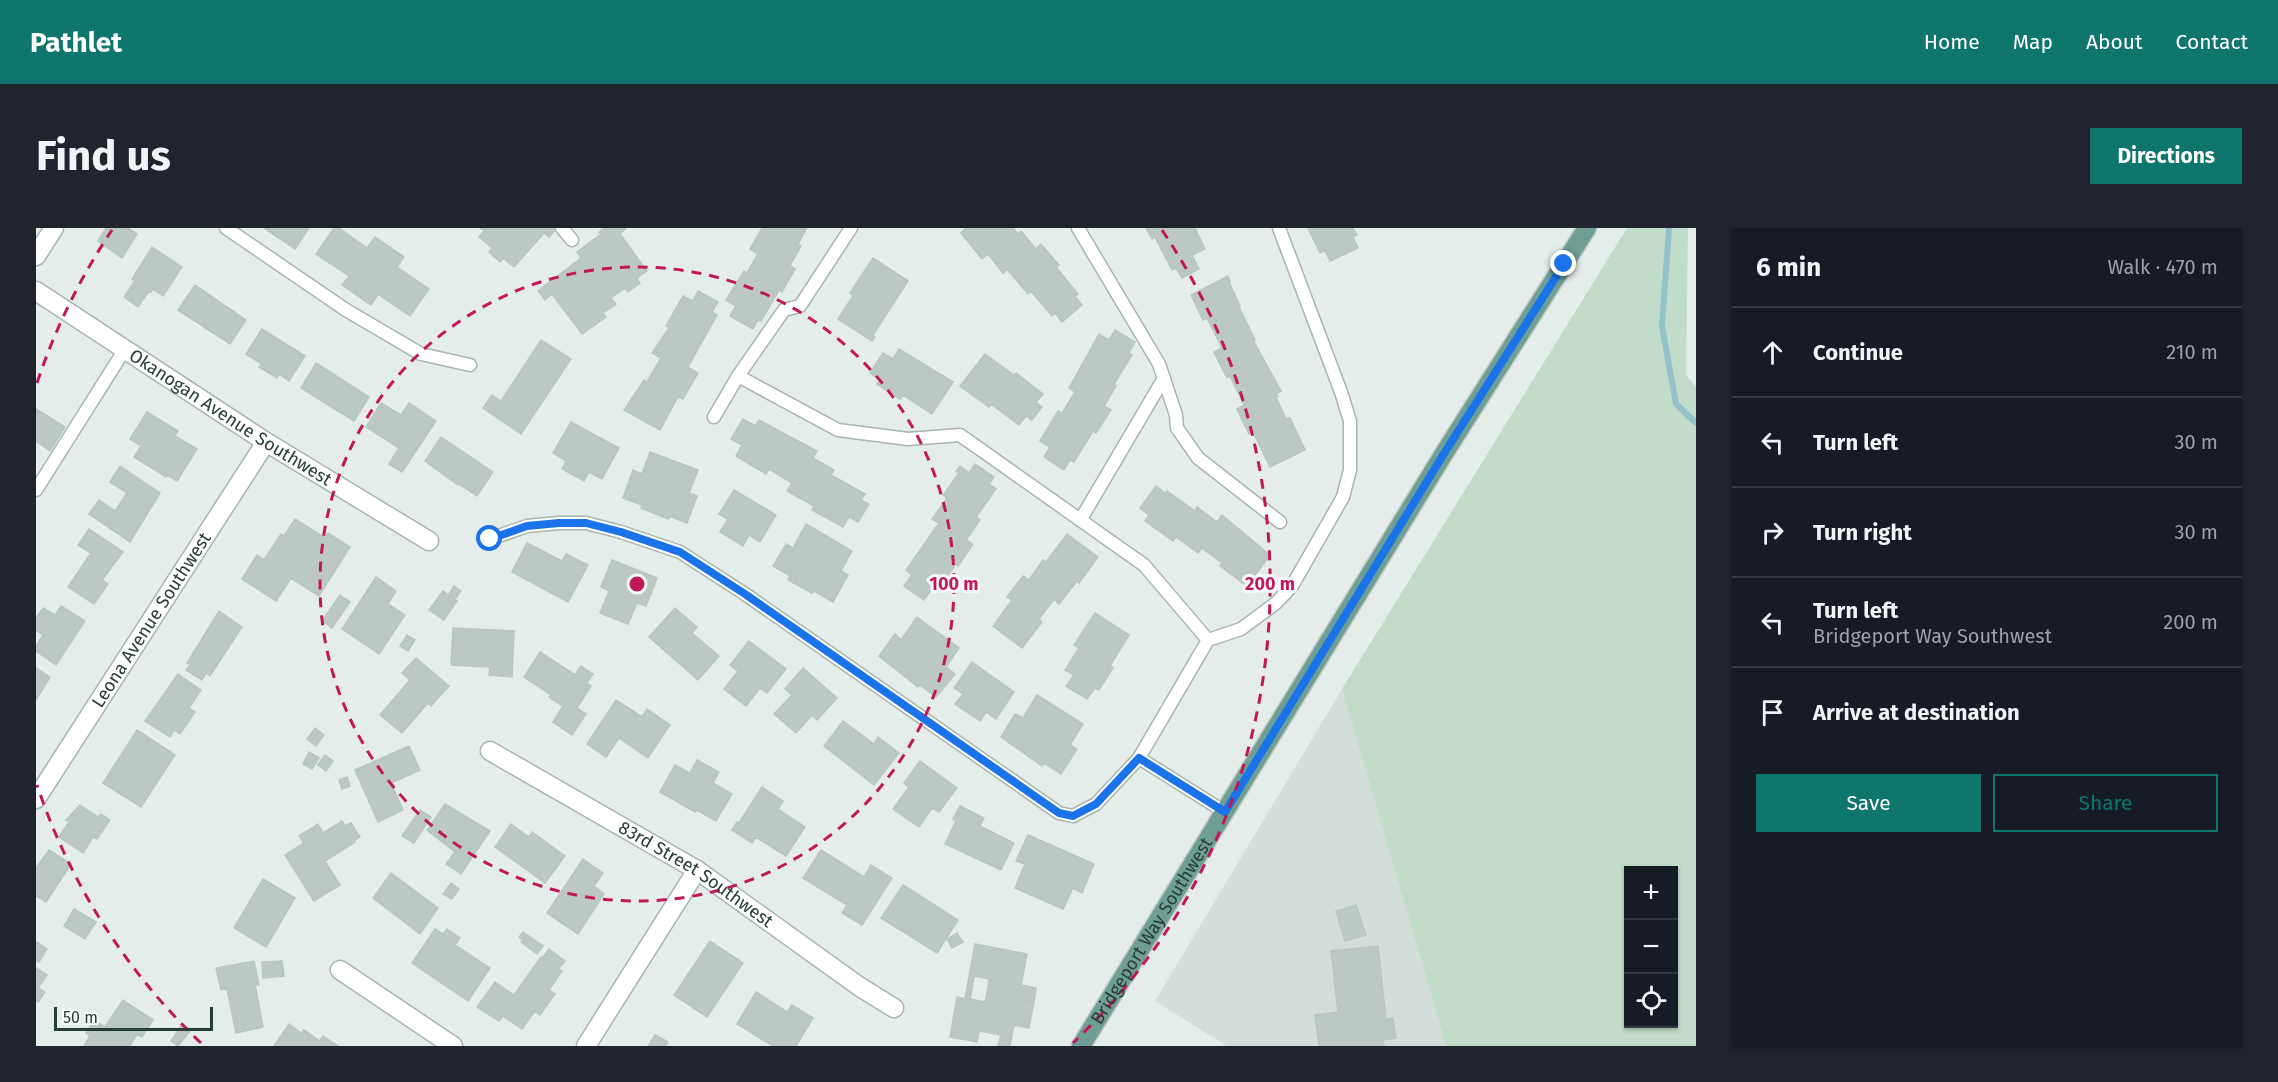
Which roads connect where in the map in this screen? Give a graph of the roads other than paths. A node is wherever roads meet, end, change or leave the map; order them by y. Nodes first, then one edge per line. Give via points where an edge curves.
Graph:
1 (54, 228) edge
2 (226, 228) edge
3 (562, 228) edge
4 (850, 228) edge
5 (1077, 228) edge
6 (1279, 228) edge
7 (1587, 228) edge
8 (572, 240) dead end
9 (36, 256) edge
10 (36, 291) edge
11 (125, 349) junction
12 (470, 365) dead end
13 (738, 376) junction
14 (1164, 378) junction
15 (714, 417) dead end
16 (266, 442) junction
17 (36, 490) edge
18 (1081, 519) junction
19 (1280, 522) dead end
20 (490, 539) dead end
21 (429, 541) dead end
22 (1208, 640) junction
23 (490, 751) dead end
24 (1139, 758) junction
25 (36, 799) edge
26 (1225, 812) junction
27 (697, 870) junction
28 (340, 970) dead end
29 (894, 1008) dead end
30 (453, 1046) edge
31 (586, 1046) edge
32 (1081, 1046) edge

1 - 9 street
2 - 12 lane via 346,310 421,354
3 - 8 lane
4 - 13 lane via 800,306 784,310
5 - 14 lane
6 - 22 lane via 1350,421 1350,470 1344,497 1292,586 1241,629
7 - 26 main road, Bridgeport Way Southwest
10 - 11 street, Okanogan Avenue Southwest
11 - 16 street, Okanogan Avenue Southwest
11 - 17 lane
13 - 15 lane
13 - 18 lane via 838,430 908,439 960,435
14 - 18 lane
14 - 19 lane via 1178,428 1198,458
16 - 21 street, Okanogan Avenue Southwest
16 - 25 street, Leona Avenue Southwest
18 - 22 lane via 1144,565
20 - 24 lane via 527,526 586,523 680,552 1059,813 1073,816 1096,804
22 - 24 lane
23 - 27 street, 83rd Street Southwest
24 - 26 lane
26 - 32 main road, Bridgeport Way Southwest
27 - 29 street, 83rd Street Southwest
27 - 31 street
28 - 30 street

